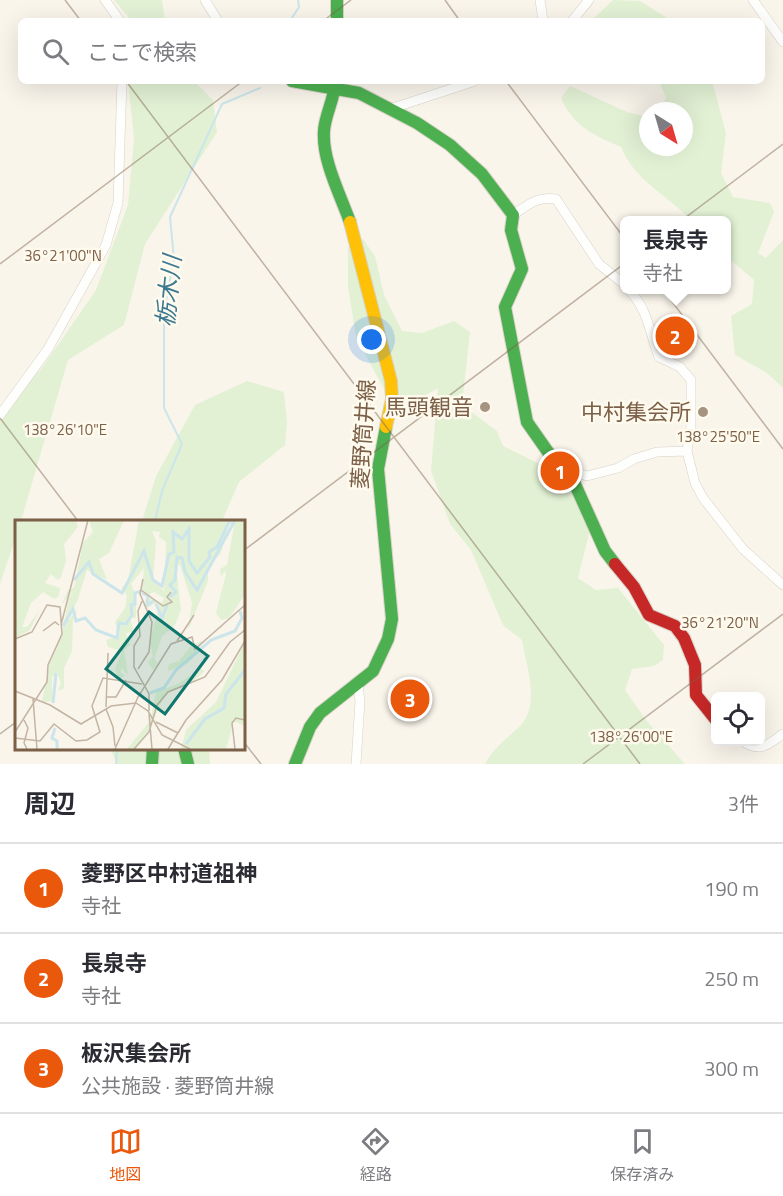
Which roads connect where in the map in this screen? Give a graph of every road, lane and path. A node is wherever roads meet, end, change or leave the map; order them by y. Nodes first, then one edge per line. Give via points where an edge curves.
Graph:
1 (105, 0) edge
2 (205, 0) edge
3 (338, 0) edge
4 (540, 0) edge
5 (589, 0) edge
6 (753, 0) edge
7 (118, 18) edge
8 (216, 18) edge
9 (337, 18) edge
10 (543, 18) edge
11 (574, 18) edge
12 (783, 42) edge
13 (122, 84) edge
14 (335, 84) edge
15 (466, 84) edge
16 (390, 109) junction
17 (513, 215) junction
18 (620, 281) edge
19 (632, 294) edge
20 (0, 415) edge
21 (687, 451) junction
22 (569, 471) junction
23 (783, 585) edge
24 (358, 685) junction
25 (711, 714) edge
26 (783, 734) edge
27 (751, 746) edge
28 (765, 746) edge
29 (765, 746) edge
30 (153, 749) edge
31 (184, 749) edge
32 (152, 764) edge
33 (188, 764) edge
34 (295, 764) edge
35 (356, 764) edge

1 - 7 street
2 - 8 street
3 - 9 street
4 - 10 street
5 - 11 street
6 - 12 street
13 - 20 street via 118,203 106,245 48,349
14 - 16 street
14 - 24 street, 菱野筒井線 via 324,128 324,145 357,241 392,399 378,475 391,629 378,663
15 - 16 street
16 - 17 street via 450,145 482,174
17 - 18 street via 535,200 556,199 599,264
17 - 22 street via 511,230 522,269 506,307 522,401 535,435
19 - 21 street via 648,318 658,357 680,367 691,380
21 - 22 street via 657,452 587,476
21 - 23 street via 703,498 743,549
22 - 25 street via 605,551 634,587 644,609 675,626 690,647 696,695
24 - 34 street, 菱野筒井線 via 320,713
24 - 35 street
26 - 28 street
27 - 29 street
30 - 32 street
31 - 33 street

